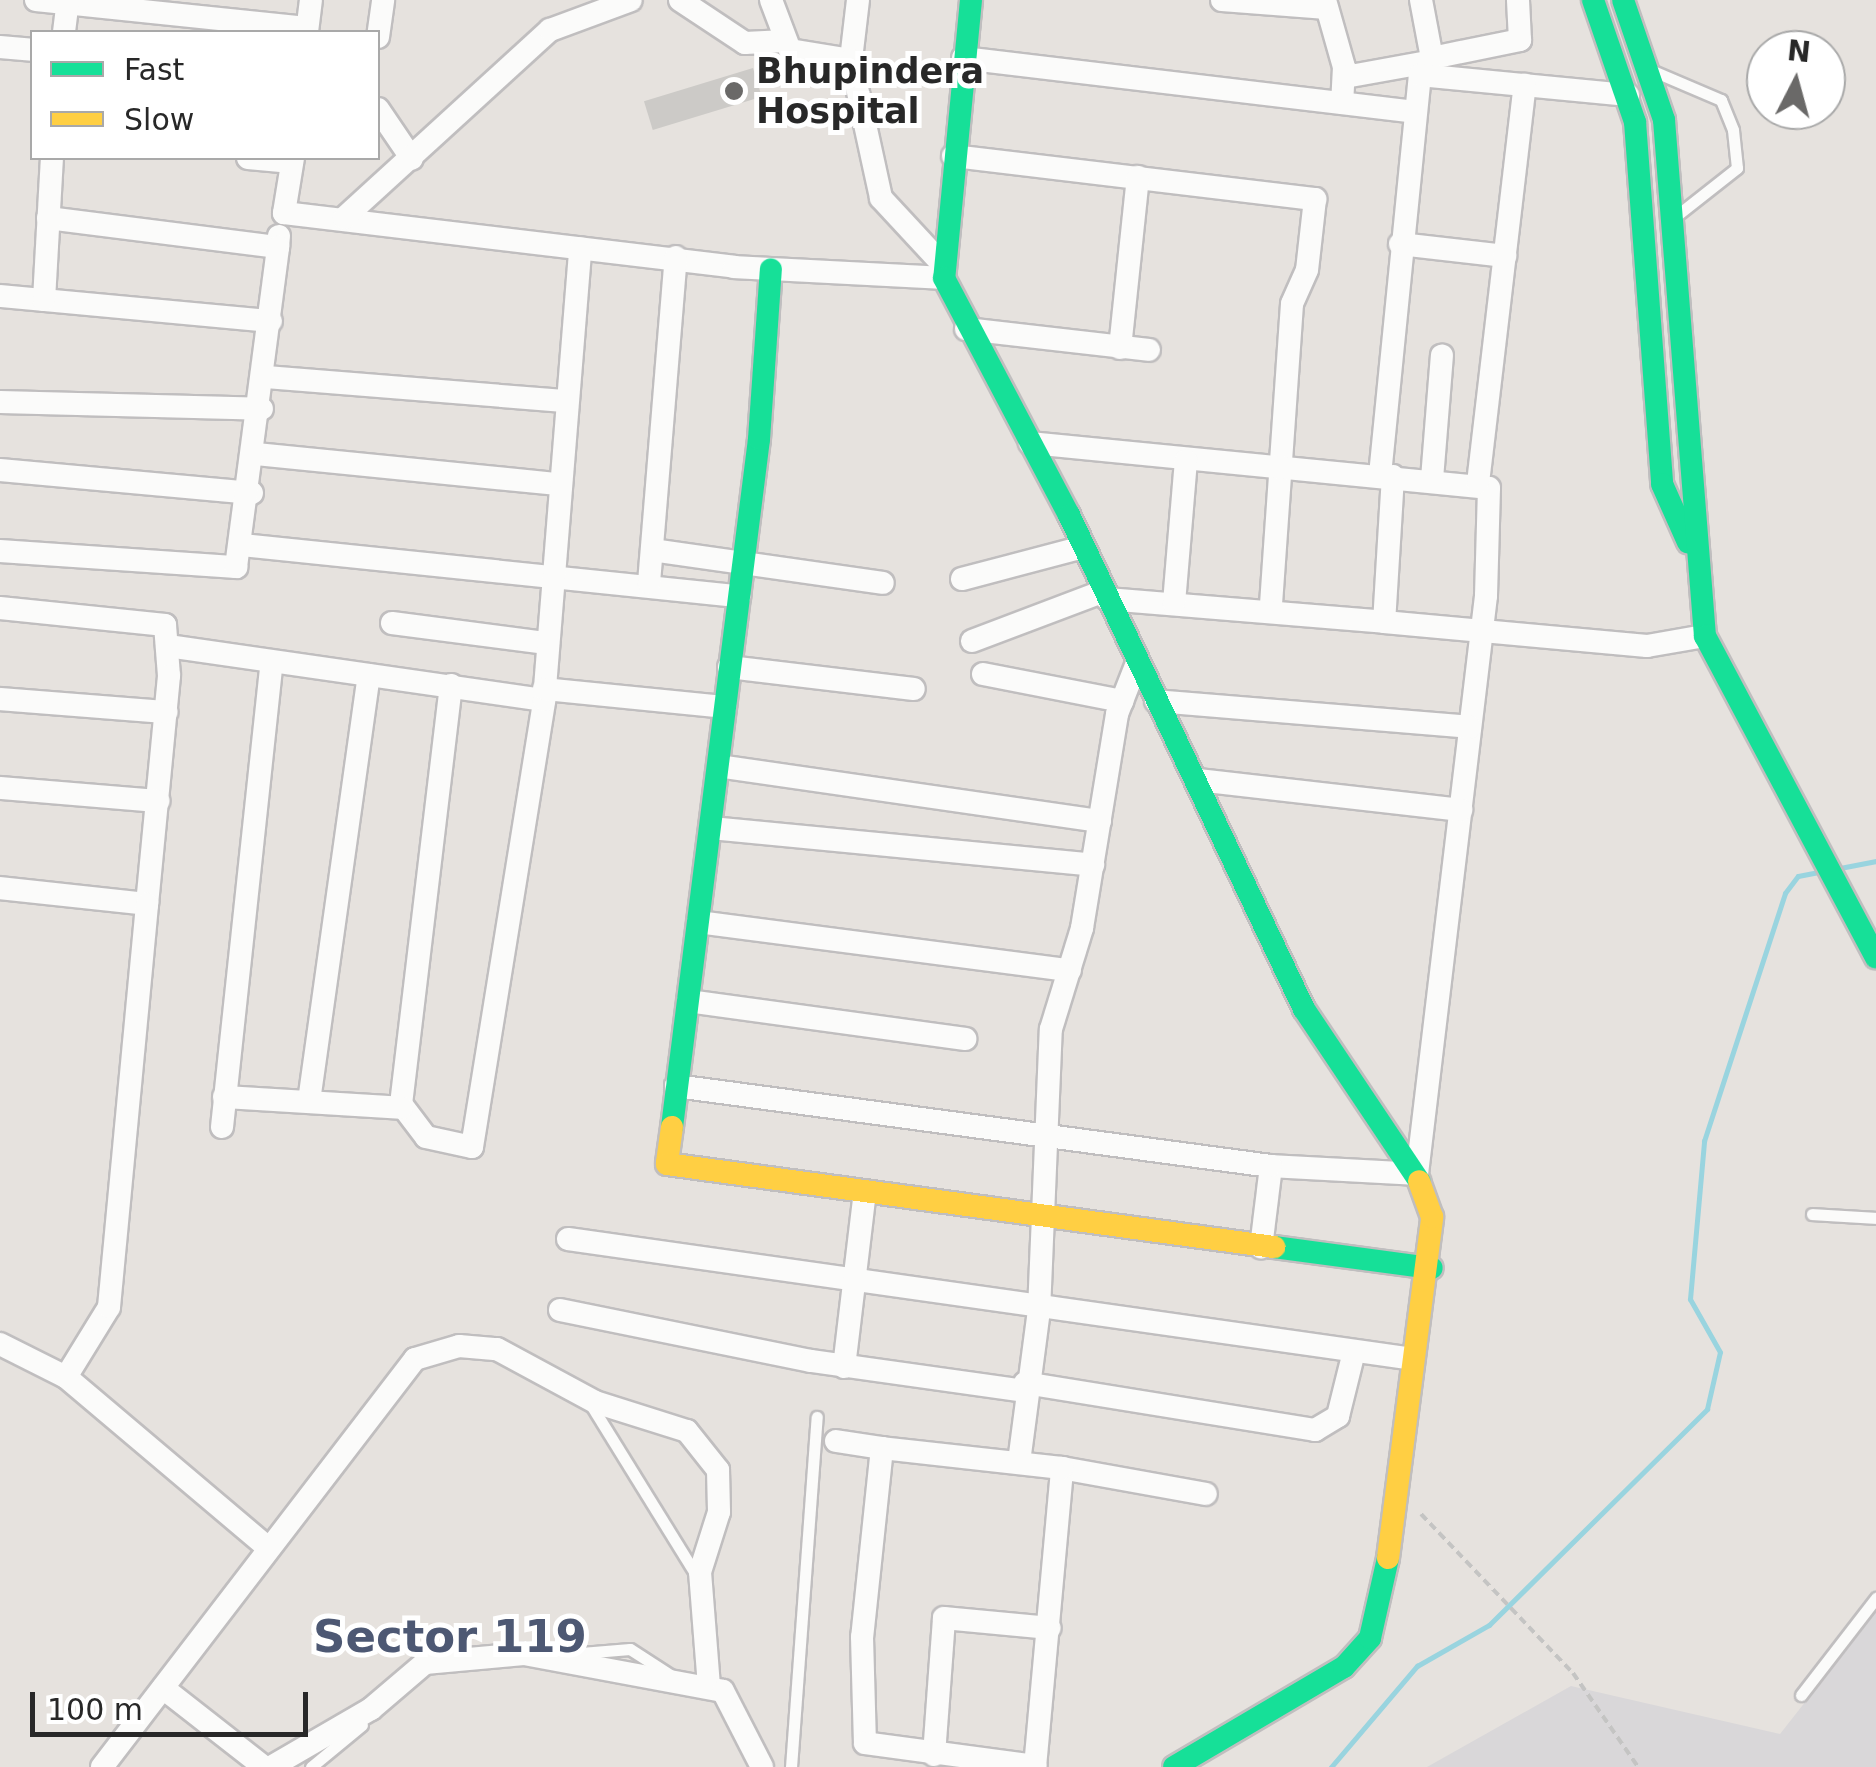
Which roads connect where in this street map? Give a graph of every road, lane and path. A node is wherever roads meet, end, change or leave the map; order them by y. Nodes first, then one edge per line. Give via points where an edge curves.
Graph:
1 (36, 0) edge
2 (311, 0) edge
3 (383, 0) edge
4 (630, 0) edge
5 (680, 0) edge
6 (771, 0) edge
7 (858, 0) edge
8 (971, 0) edge
9 (1222, 0) edge
10 (1421, 0) edge
11 (1518, 0) edge
12 (1593, 0) edge
13 (1622, 0) edge
14 (68, 2) edge
15 (1326, 4) edge
16 (64, 30) edge
17 (307, 30) edge
18 (379, 30) edge
19 (786, 41) junction
20 (0, 47) edge
21 (30, 50) edge
22 (963, 58) junction
23 (850, 60) junction
24 (1425, 66) junction
25 (1649, 70) junction
26 (1345, 77) junction
27 (1524, 85) junction
28 (1628, 95) junction
29 (1342, 103) junction
30 (1415, 112) junction
31 (380, 113) edge
32 (953, 156) junction
33 (412, 159) junction
34 (52, 160) edge
35 (292, 160) edge
36 (1138, 177) junction
37 (284, 213) junction
38 (48, 218) junction
39 (344, 218) junction
40 (1672, 218) junction
41 (1400, 244) junction
42 (278, 247) junction
43 (580, 248) junction
44 (1505, 256) junction
45 (676, 257) junction
46 (771, 269) junction
47 (944, 272) junction
48 (0, 296) edge
49 (44, 300) junction
50 (271, 322) junction
51 (966, 330) junction
52 (1120, 348) junction
53 (1149, 350) dead end
54 (1442, 356) dead end
55 (266, 377) junction
56 (564, 401) junction
57 (0, 402) edge
58 (262, 409) junction
59 (1030, 444) junction
60 (256, 454) junction
61 (1186, 461) junction
62 (1284, 466) junction
63 (0, 470) edge
64 (1386, 475) junction
65 (1432, 480) junction
66 (1478, 483) junction
67 (556, 484) junction
68 (252, 493) junction
69 (242, 545) junction
70 (1083, 547) junction
71 (1691, 549) junction
72 (652, 550) junction
73 (0, 551) edge
74 (740, 564) junction
75 (549, 570) junction
76 (962, 579) dead end
77 (649, 583) junction
78 (883, 584) dead end
79 (1105, 595) junction
80 (739, 596) junction
81 (1174, 603) junction
82 (0, 608) edge
83 (1271, 608) junction
84 (1384, 622) junction
85 (392, 623) dead end
86 (1480, 634) junction
87 (1704, 636) junction
88 (972, 641) dead end
89 (546, 643) junction
90 (168, 646) junction
91 (272, 662) junction
92 (1137, 662) junction
93 (729, 667) junction
94 (983, 674) dead end
95 (369, 676) junction
96 (451, 685) junction
97 (914, 689) dead end
98 (544, 694) junction
99 (0, 699) edge
100 (1122, 701) junction
101 (1156, 701) junction
102 (725, 707) junction
103 (166, 712) junction
104 (1470, 728) junction
105 (718, 766) junction
106 (1198, 780) junction
107 (0, 788) edge
108 (158, 801) junction
109 (1461, 810) junction
110 (1100, 821) junction
111 (710, 828) junction
112 (1093, 866) junction
113 (0, 888) edge
114 (147, 904) junction
115 (698, 922) junction
116 (1876, 957) edge
117 (1070, 970) junction
118 (688, 1001) junction
119 (965, 1039) dead end
120 (676, 1086) junction
121 (224, 1097) junction
122 (309, 1100) junction
123 (402, 1108) junction
124 (222, 1127) dead end
125 (1041, 1135) junction
126 (1271, 1166) junction
127 (1416, 1174) junction
128 (865, 1192) junction
129 (1036, 1213) junction
130 (1812, 1214) dead end
131 (1876, 1218) edge
132 (568, 1239) dead end
133 (1260, 1247) junction
134 (1432, 1268) junction
135 (854, 1284) junction
136 (1039, 1306) junction
137 (560, 1310) dead end
138 (0, 1344) edge
139 (1354, 1352) junction
140 (1413, 1360) junction
141 (844, 1367) junction
142 (66, 1376) junction
143 (1025, 1387) junction
144 (586, 1396) junction
145 (817, 1417) dead end
146 (836, 1441) dead end
147 (882, 1448) junction
148 (1019, 1462) junction
149 (1062, 1468) junction
150 (1206, 1494) dead end
151 (1402, 1498) junction
152 (266, 1545) junction
153 (701, 1583) junction
154 (1876, 1598) edge
155 (1050, 1628) junction
156 (546, 1656) junction
157 (682, 1682) junction
158 (709, 1687) junction
159 (163, 1688) junction
160 (1801, 1695) dead end
161 (741, 1720) junction
162 (934, 1754) junction
163 (1034, 1766) edge
164 (102, 1767) edge
165 (268, 1767) edge
166 (311, 1767) edge
167 (762, 1767) edge
168 (772, 1767) edge
169 (791, 1767) edge
170 (1174, 1767) edge
171 (1638, 1767) edge

1 - 14 street
2 - 17 street
3 - 18 street
4 - 33 street via 550,30
5 - 19 street via 745,43
6 - 19 street
7 - 23 street
8 - 22 street
9 - 15 street
10 - 24 street
11 - 24 street via 1520,40
12 - 28 street
13 - 25 street
14 - 16 street
14 - 17 street
15 - 26 street
19 - 23 street via 798,54
20 - 21 street
22 - 29 street
22 - 32 street
23 - 47 street via 881,198
24 - 26 street
24 - 27 street
24 - 30 street
25 - 40 street
25 - 40 lane via 1721,100 1733,130 1736,168
26 - 29 street
27 - 28 street
27 - 44 street
28 - 71 street via 1662,484
29 - 30 street
30 - 41 street
31 - 33 street
32 - 36 street
32 - 47 street
33 - 39 street
34 - 38 street
35 - 37 street
36 - 52 street
36 - 62 street via 1316,199 1308,270 1292,304
37 - 39 street
37 - 42 street
38 - 42 street
38 - 49 street
39 - 43 street
40 - 71 street
41 - 44 street
41 - 64 street
42 - 50 street
43 - 45 street
43 - 56 street
44 - 66 street
45 - 46 street
45 - 72 street
46 - 47 street
46 - 74 street
47 - 51 street
48 - 49 street
49 - 50 street
50 - 55 street
51 - 52 street
51 - 59 street
52 - 53 street
54 - 65 street
55 - 56 street
55 - 58 street
56 - 67 street
57 - 58 street
58 - 60 street
59 - 61 street
59 - 70 street
60 - 67 street
60 - 68 street
61 - 62 street
61 - 81 street
62 - 64 street
62 - 83 street
63 - 68 street
64 - 65 street
64 - 84 street
65 - 66 street
66 - 86 street via 1490,499
67 - 75 street
68 - 69 street
69 - 73 street via 230,571
69 - 75 street
70 - 76 street
70 - 79 street
71 - 87 street
72 - 74 street
72 - 77 street
74 - 78 street
74 - 80 street
75 - 77 street
75 - 89 street
77 - 80 street
79 - 81 street
79 - 88 street
79 - 92 street
80 - 93 street
81 - 83 street
82 - 90 street via 160,623
83 - 84 street
84 - 86 street
85 - 89 street
86 - 87 street via 1680,646
86 - 104 street
87 - 116 street via 1727,690
89 - 98 street
90 - 91 street
90 - 103 street
91 - 95 street
91 - 121 street
92 - 100 street
92 - 101 street
93 - 97 street
93 - 102 street
94 - 100 street
95 - 96 street
95 - 122 street
96 - 98 street
96 - 123 street
98 - 102 street
98 - 123 street via 477,1143 434,1141
99 - 103 street
100 - 110 street
101 - 104 street
101 - 106 street
102 - 105 street
103 - 108 street
104 - 109 street
105 - 110 street
105 - 111 street
106 - 109 street
106 - 127 street via 1304,1009
107 - 108 street
108 - 114 street
109 - 127 street
110 - 112 street
111 - 112 street
111 - 115 street
112 - 117 street
113 - 114 street
114 - 142 street via 110,1307
115 - 117 street
115 - 118 street
117 - 125 street via 1051,1029
118 - 119 street
118 - 120 street
120 - 125 street
120 - 128 street via 670,1166
121 - 122 street
121 - 124 street
122 - 123 street
125 - 126 street
125 - 129 street
126 - 127 street
126 - 133 street
127 - 134 street via 1432,1217
128 - 129 street
128 - 135 street
129 - 133 street
129 - 136 street
130 - 131 lane
132 - 135 street
133 - 134 street
134 - 140 street
135 - 136 street
135 - 141 street
136 - 139 street
136 - 143 street
137 - 141 street
138 - 142 street
139 - 140 street
139 - 143 street via 1338,1416 1315,1430
140 - 151 street
141 - 143 street
142 - 152 street
143 - 148 street
144 - 152 street via 497,1349 459,1346 415,1358
144 - 153 lane
144 - 153 street via 687,1431 718,1470 719,1512
145 - 169 lane
146 - 147 street
147 - 148 street
147 - 162 street via 862,1636 865,1743
148 - 149 street
149 - 150 street
149 - 155 street
151 - 170 street via 1384,1596 1360,1654
151 - 171 path via 1458,1543 1573,1673
152 - 159 street
153 - 158 street
154 - 160 lane
155 - 162 street via 944,1618
155 - 163 street
156 - 157 street
156 - 165 street via 435,1658
156 - 166 lane via 433,1666
157 - 158 street
157 - 161 lane
158 - 161 street via 723,1691
159 - 164 street
159 - 165 street
161 - 167 street
161 - 168 lane
162 - 163 street

